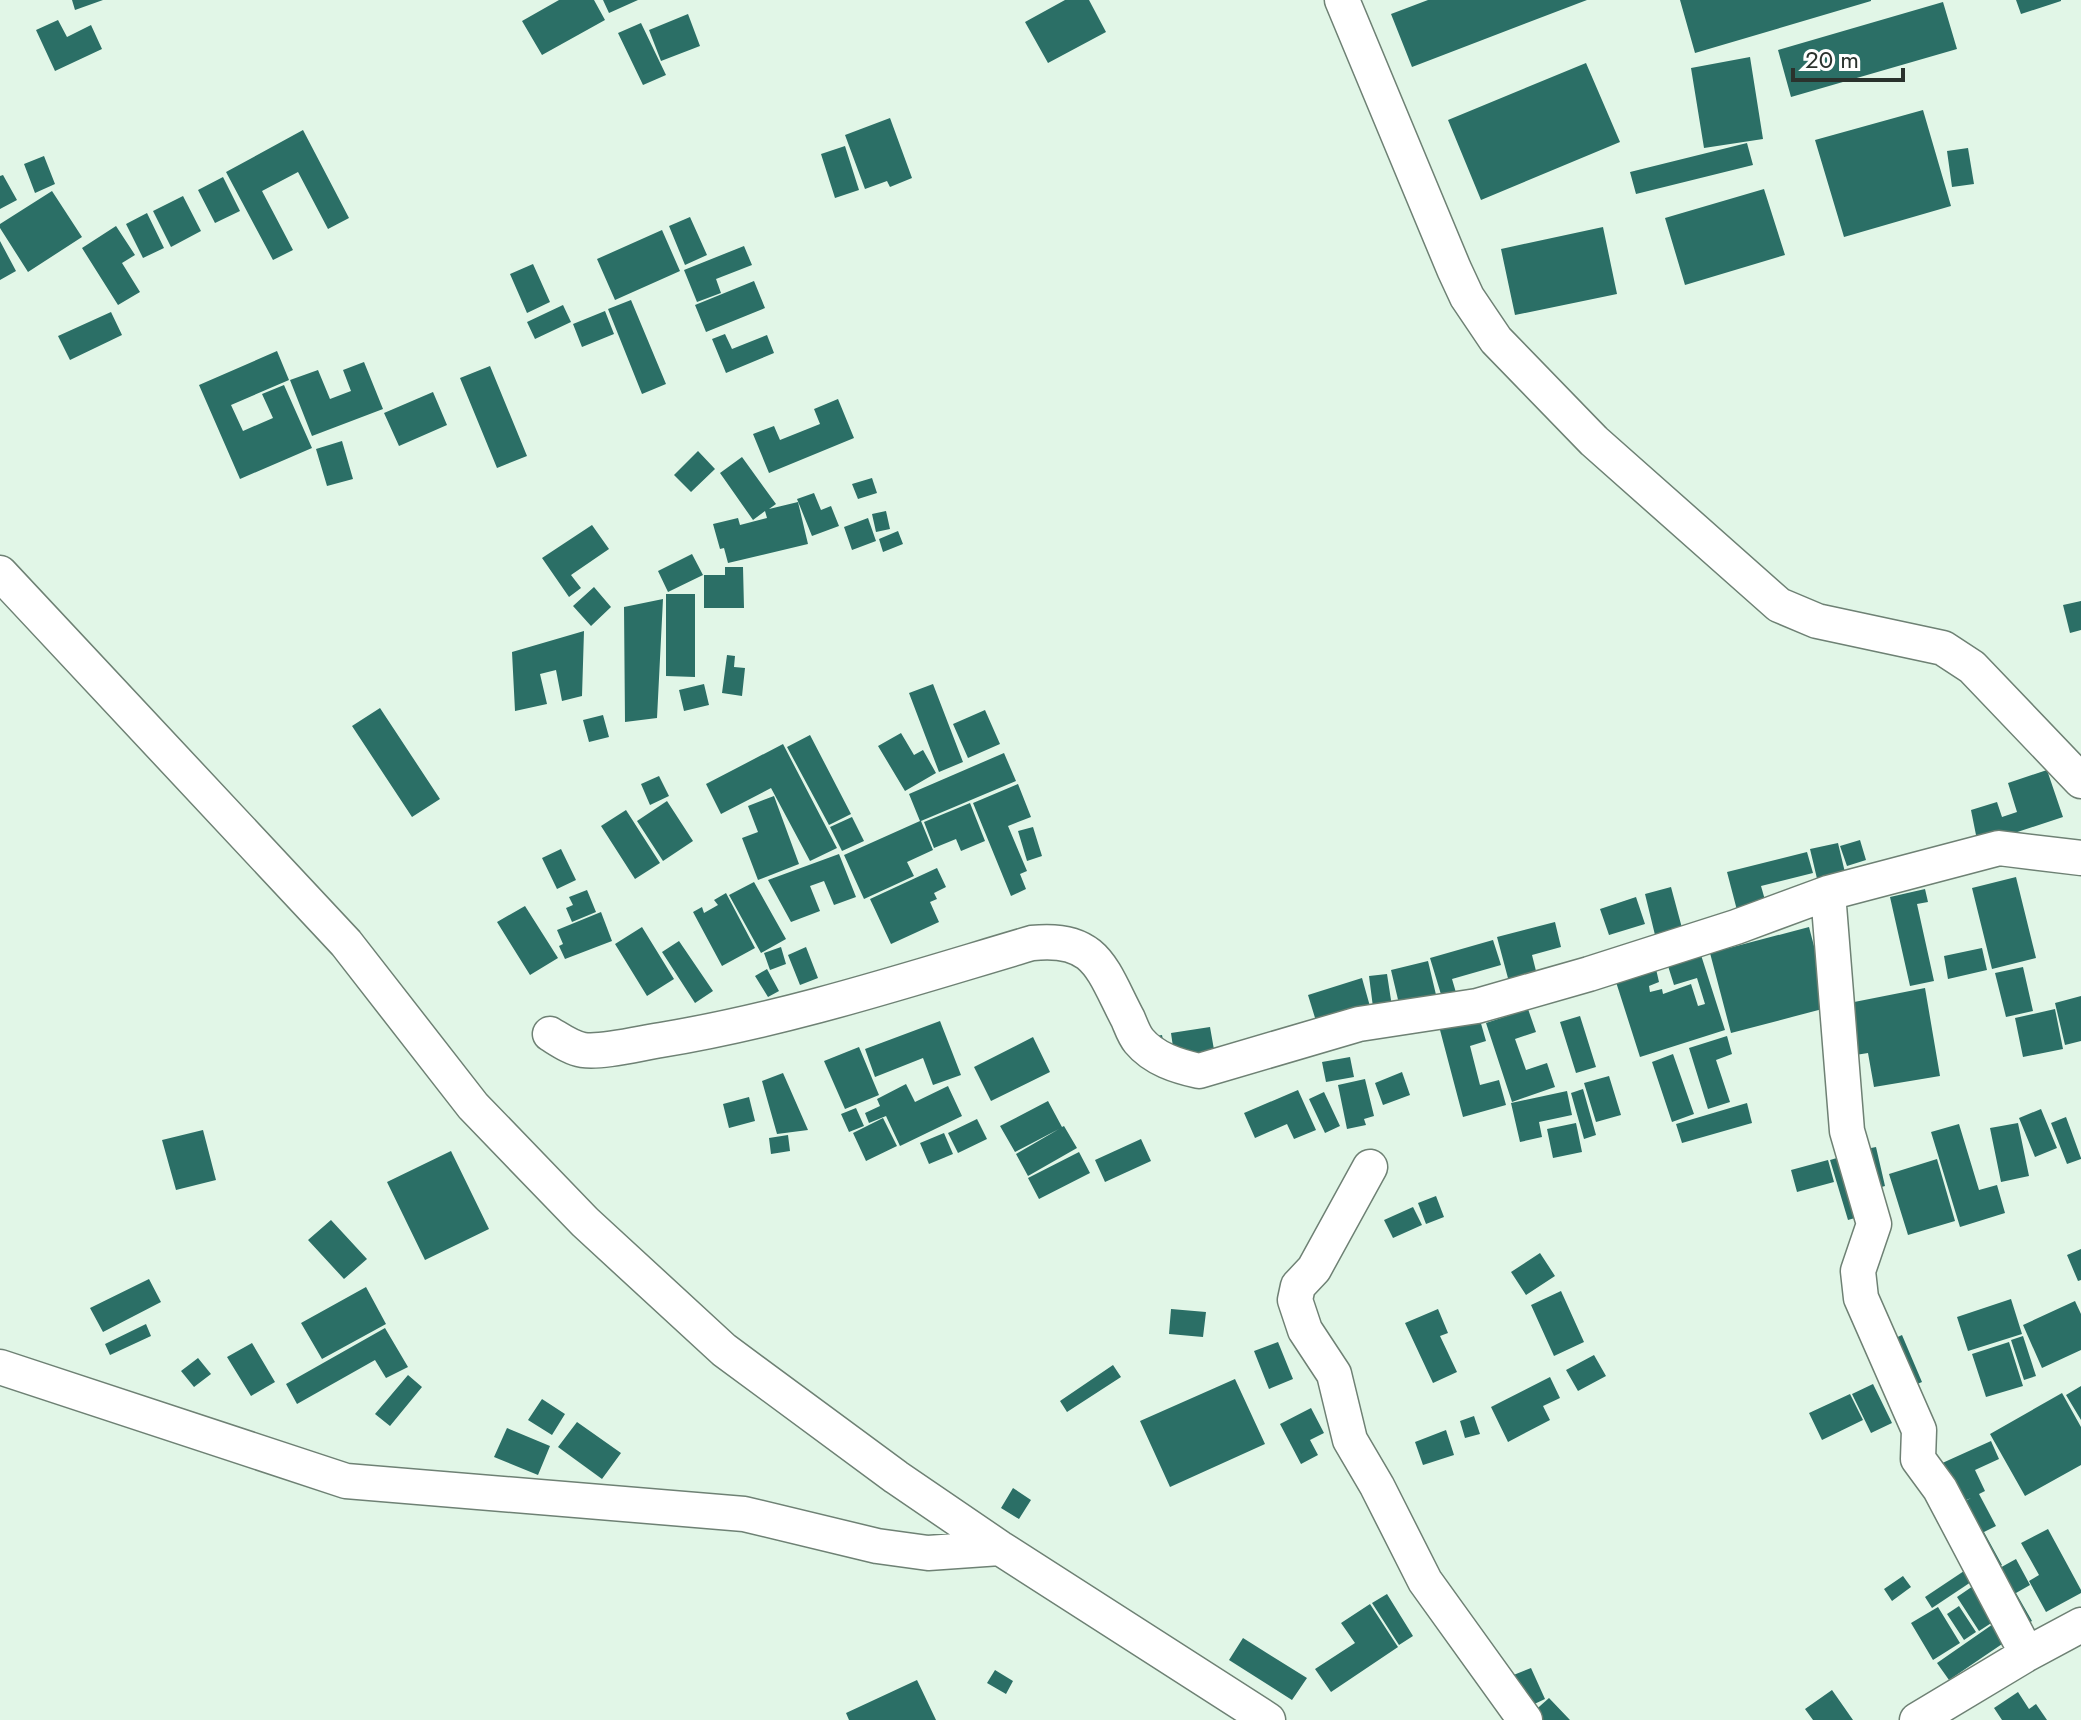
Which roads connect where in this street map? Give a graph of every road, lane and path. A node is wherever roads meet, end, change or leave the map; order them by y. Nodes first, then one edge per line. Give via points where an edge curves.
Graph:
1 (1342, 0) edge
2 (0, 573) edge
3 (2081, 781) edge
4 (2081, 858) edge
5 (1828, 893) junction
6 (550, 1034) dead end
7 (1370, 1167) dead end
8 (0, 1367) edge
9 (1000, 1548) junction
10 (2081, 1625) edge
11 (2027, 1654) junction
12 (1268, 1720) edge
13 (1525, 1720) edge
14 (1917, 1720) edge

1 - 3 street via 1454,269 1496,340 1594,441 1779,605 1817,621 1943,648 1972,667
2 - 9 street via 346,943 473,1106 585,1222 724,1350
4 - 5 street via 1999,848
5 - 6 street via 1736,927 1477,1006 1359,1024 1199,1071 1153,1054 1139,1040 1096,960 1082,948 1050,941 695,1034 583,1050
5 - 11 street via 1847,1131 1874,1224 1858,1271 1861,1298 1919,1430 1918,1459 1940,1489
7 - 13 street via 1314,1269 1298,1286 1295,1300 1305,1330 1334,1374 1350,1440 1425,1581
8 - 9 street via 346,1481 744,1514 928,1553
9 - 12 street
10 - 11 street
11 - 14 street

